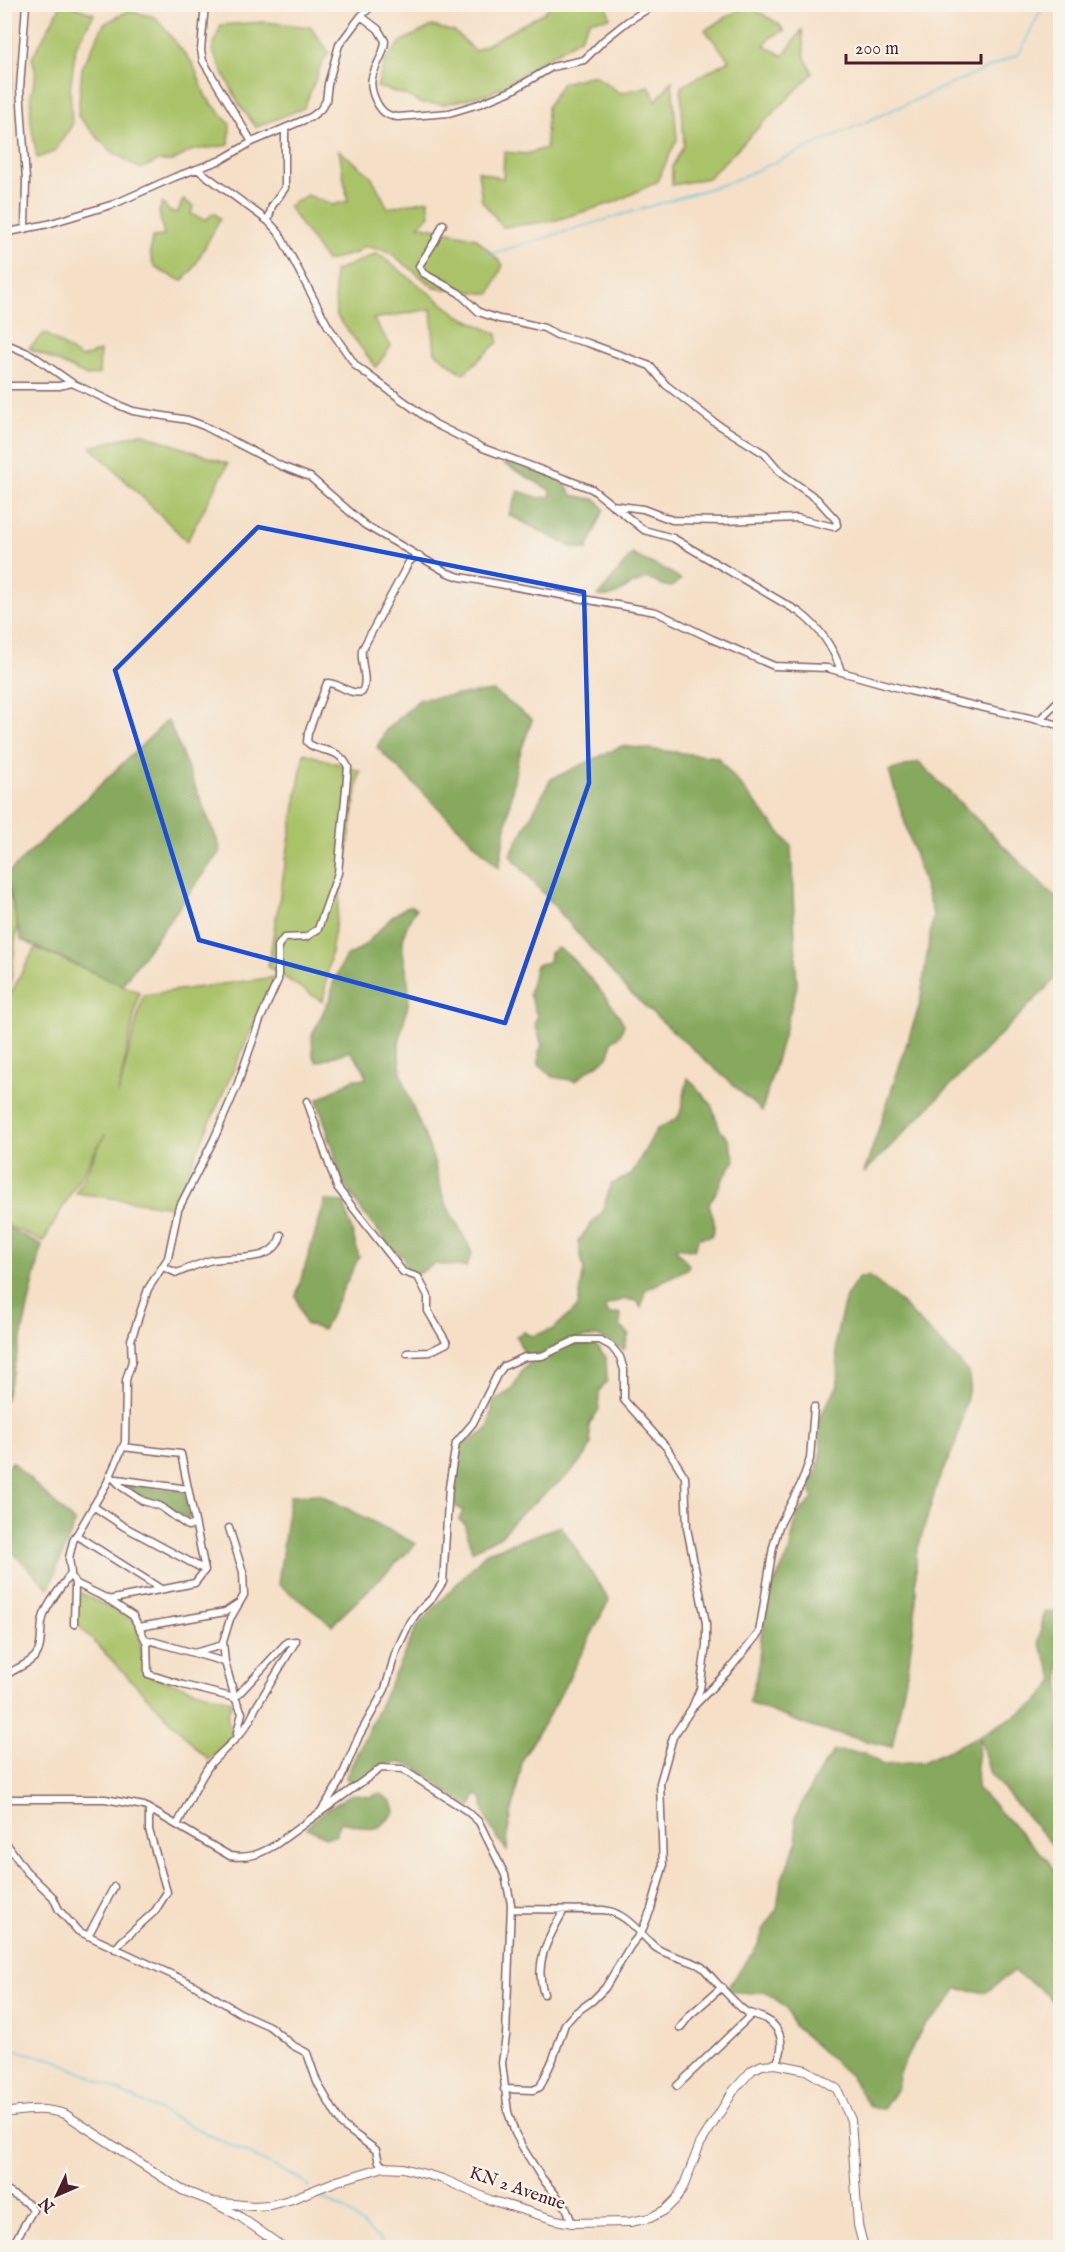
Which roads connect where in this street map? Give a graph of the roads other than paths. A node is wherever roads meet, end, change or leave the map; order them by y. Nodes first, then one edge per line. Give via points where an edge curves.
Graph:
1 (26, 4) edge
2 (205, 4) edge
3 (374, 4) edge
4 (656, 4) edge
5 (361, 16) junction
6 (285, 128) junction
7 (252, 142) junction
8 (197, 169) junction
9 (268, 220) junction
10 (443, 224) dead end
11 (25, 229) junction
12 (4, 232) edge
13 (4, 343) edge
14 (72, 383) junction
15 (4, 386) edge
16 (611, 504) junction
17 (417, 555) junction
18 (841, 671) junction
19 (1060, 699) edge
20 (1039, 720) junction
21 (1060, 725) edge
22 (307, 1101) dead end
23 (281, 1235) dead end
24 (163, 1267) junction
25 (407, 1353) dead end
26 (814, 1407) dead end
27 (123, 1447) junction
28 (113, 1477) junction
29 (188, 1489) junction
30 (93, 1506) junction
31 (193, 1525) dead end
32 (229, 1528) dead end
33 (76, 1535) junction
34 (205, 1570) junction
35 (71, 1575) junction
36 (75, 1583) junction
37 (161, 1589) junction
38 (108, 1600) junction
39 (240, 1602) junction
40 (74, 1624) dead end
41 (139, 1627) junction
42 (145, 1639) junction
43 (223, 1645) junction
44 (193, 1653) junction
45 (225, 1662) junction
46 (4, 1677) edge
47 (235, 1698) junction
48 (692, 1708) junction
49 (236, 1737) junction
50 (4, 1799) edge
51 (149, 1809) junction
52 (321, 1811) junction
53 (177, 1825) junction
54 (4, 1840) edge
55 (114, 1887) dead end
56 (511, 1909) junction
57 (564, 1910) junction
58 (641, 1933) junction
59 (88, 1936) junction
60 (115, 1949) junction
61 (722, 1987) junction
62 (544, 1994) dead end
63 (752, 2014) junction
64 (680, 2028) dead end
65 (776, 2064) junction
66 (677, 2086) dead end
67 (504, 2089) junction
68 (4, 2113) edge
69 (384, 2167) junction
70 (4, 2189) edge
71 (213, 2202) junction
72 (572, 2223) junction
73 (11, 2247) edge
74 (284, 2247) edge
75 (864, 2247) edge

1 - 11 street via 20,88
2 - 7 street via 203,61
3 - 5 street
4 - 5 street via 612,34 584,60 552,67 479,105 449,113 398,117 383,112 372,93 374,68 386,41
5 - 6 street via 339,45 326,101 320,110
6 - 7 street
6 - 9 street via 285,188 272,206
7 - 8 street
8 - 9 street
8 - 11 street via 114,204
9 - 16 street via 279,233 328,326 356,366 435,424 483,448 592,489
10 - 16 street via 419,266 423,273 459,293 479,312 544,328 650,366 666,385 714,422 765,454 782,474 817,499 837,525 797,518 672,520 643,509
11 - 12 street
13 - 14 street via 32,355
14 - 15 street
14 - 17 street via 133,411 204,426 310,477 365,525
16 - 18 street via 644,530 673,538 799,612 816,625 836,655
17 - 18 street via 460,578 656,612 774,666
17 - 24 street via 409,562 362,650 364,690 353,693 327,683 308,733 310,745 332,751 348,767 338,873 318,929 306,937 285,938 278,946 278,980 214,1139 178,1210 171,1252
18 - 20 street
19 - 20 street
20 - 21 street
22 - 25 street via 337,1187 403,1272 418,1276 428,1296 428,1311 447,1343 429,1352
23 - 24 street via 266,1255 212,1260 177,1273
24 - 27 street via 148,1289 131,1340
26 - 48 street via 810,1459 779,1526 759,1633
27 - 28 street
27 - 29 street via 181,1454
28 - 29 street
28 - 30 street
28 - 31 street via 143,1501 160,1506 188,1526
29 - 34 street
30 - 33 street
30 - 34 street
32 - 39 street via 243,1572 244,1595
33 - 35 street via 69,1558
33 - 37 street
34 - 37 street via 195,1583
35 - 36 street
35 - 46 street via 44,1614 39,1651
36 - 38 street
36 - 40 street
37 - 38 street
38 - 41 street via 133,1616
39 - 41 street via 225,1612
39 - 43 street via 230,1619
41 - 42 street
42 - 44 street
42 - 47 street via 148,1674
43 - 44 street
43 - 45 street
44 - 45 street
45 - 47 street
47 - 49 street via 242,1713
47 - 49 street via 287,1642 296,1641 252,1720
48 - 52 street via 700,1689 706,1623 687,1528 684,1477 667,1448 624,1400 620,1357 600,1340 576,1340 542,1356 525,1357 504,1366 473,1423 456,1443 443,1582 408,1626 385,1689
48 - 58 street via 674,1737 660,1783 663,1867 657,1895
49 - 53 street via 210,1764
50 - 51 street via 105,1799
51 - 53 street
51 - 60 street via 149,1830 167,1892 155,1911
52 - 53 street via 262,1852 241,1858 230,1856
52 - 56 street via 379,1769 402,1769 479,1822 505,1875
54 - 59 street via 53,1897 59,1910
55 - 59 street
56 - 57 street
56 - 67 street via 502,2063
57 - 58 street via 611,1911
57 - 62 street via 544,1948 539,1980
58 - 61 street via 659,1949 696,1963
58 - 67 street via 605,1988 565,2024 540,2087
59 - 60 street
60 - 69 street via 192,1984 268,2026 307,2053 317,2082 342,2125 376,2150
61 - 63 street
61 - 64 street
63 - 65 street via 781,2034 782,2050
63 - 66 street
65 - 72 main road, KN 2 Avenue via 752,2070 734,2090 700,2144 680,2192 665,2210 630,2222
65 - 75 main road via 806,2070 837,2088 851,2120 858,2225
67 - 72 street via 515,2133 541,2177 566,2207
68 - 71 main road, KN 2 Avenue via 34,2108 65,2114 182,2190
69 - 71 main road, KN 2 Avenue via 270,2205
69 - 72 main road, KN 2 Avenue via 443,2179 490,2200
70 - 73 street via 33,2210
71 - 74 main road

